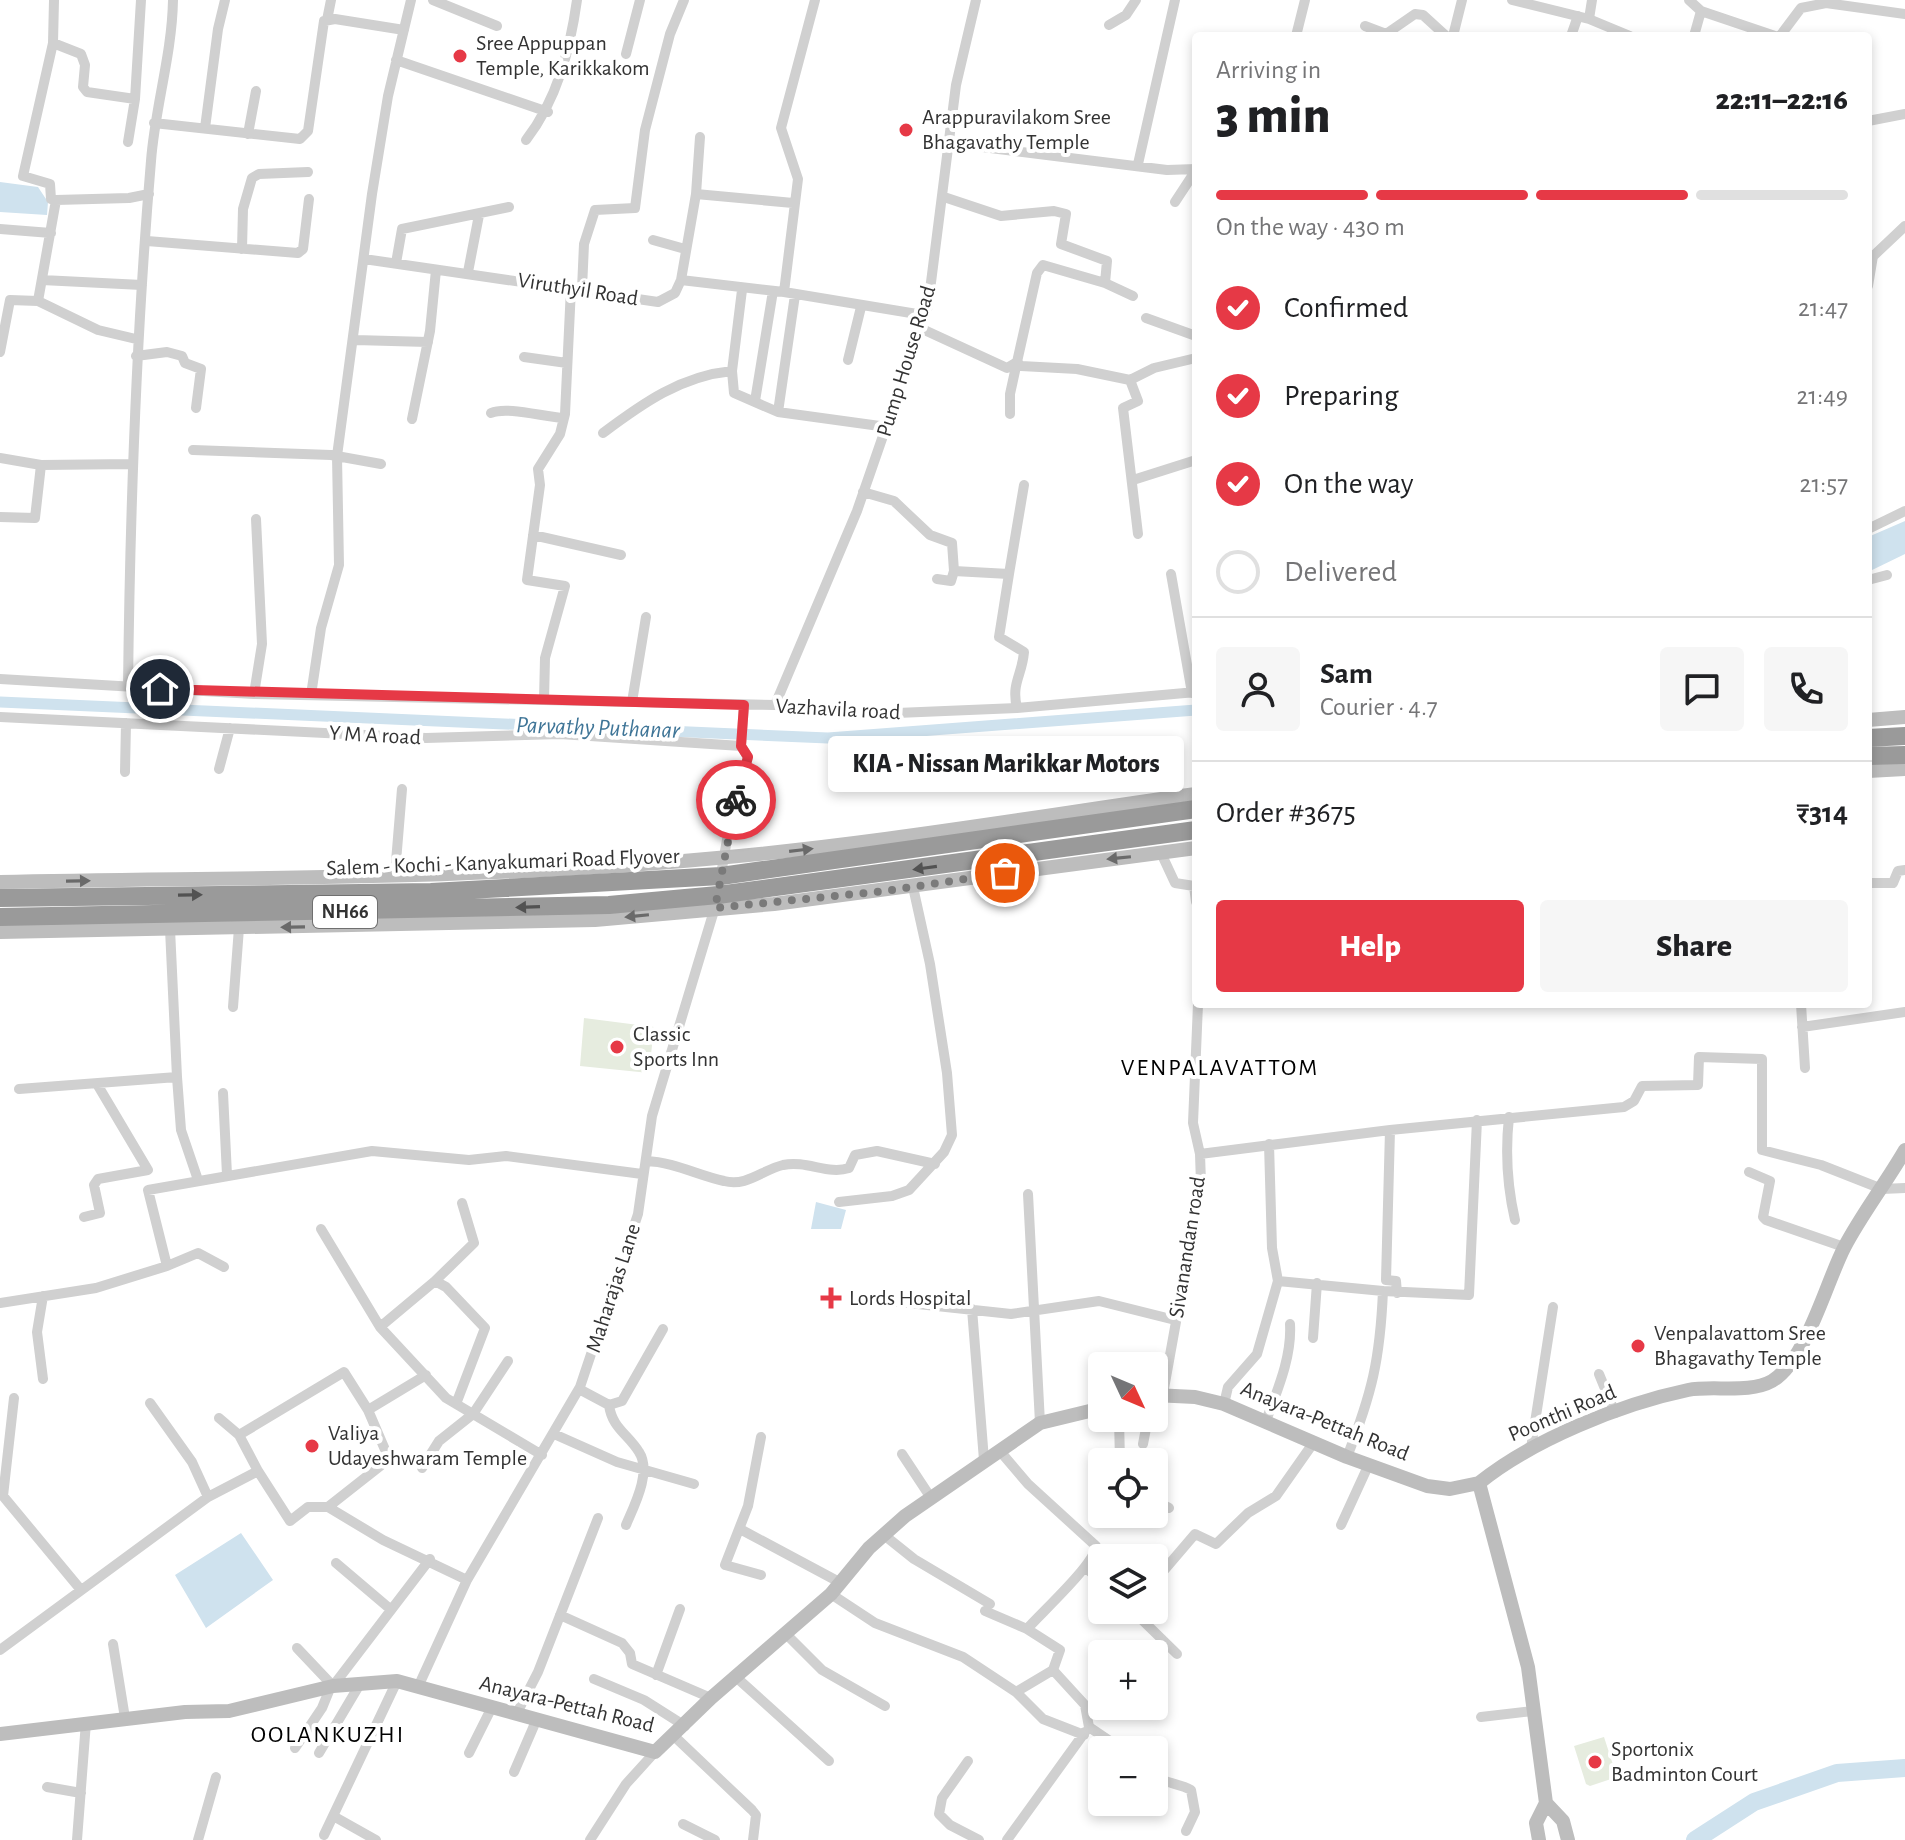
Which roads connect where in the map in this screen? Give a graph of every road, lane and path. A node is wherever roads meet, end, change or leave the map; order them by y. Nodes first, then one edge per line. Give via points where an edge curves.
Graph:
1 (54, 0) edge
2 (141, 0) edge
3 (173, 0) edge
4 (225, 0) edge
5 (331, 0) edge
6 (411, 0) edge
7 (433, 0) edge
8 (577, 0) edge
9 (640, 0) edge
10 (684, 0) edge
11 (815, 0) edge
12 (976, 0) edge
13 (1136, 0) edge
14 (1175, 0) edge
15 (1305, 0) edge
16 (1462, 0) edge
17 (1512, 0) edge
18 (1592, 0) edge
19 (1689, 0) edge
20 (1701, 11) junction
21 (1905, 14) edge
22 (1584, 17) junction
23 (327, 20) junction
24 (1109, 25) dead end
25 (497, 26) dead end
26 (1365, 26) dead end
27 (404, 30) junction
28 (1297, 32) edge
29 (1381, 32) edge
30 (1389, 32) edge
31 (1442, 32) edge
32 (1454, 32) edge
33 (1574, 32) edge
34 (1620, 32) edge
35 (1695, 32) edge
36 (1766, 32) edge
37 (1781, 32) edge
38 (53, 43) junction
39 (626, 54) dead end
40 (396, 60) junction
41 (256, 91) dead end
42 (135, 99) junction
43 (548, 112) junction
44 (1905, 114) edge
45 (1872, 120) edge
46 (154, 123) junction
47 (205, 128) junction
48 (248, 134) junction
49 (700, 137) dead end
50 (526, 140) dead end
51 (128, 142) dead end
52 (950, 143) junction
53 (1138, 164) junction
54 (1192, 170) edge
55 (308, 172) dead end
56 (1192, 176) edge
57 (149, 194) junction
58 (696, 194) junction
59 (944, 197) junction
60 (309, 199) dead end
61 (56, 200) junction
62 (1175, 202) dead end
63 (793, 203) junction
64 (509, 207) dead end
65 (479, 215) junction
66 (1905, 226) edge
67 (0, 229) edge
68 (51, 233) junction
69 (653, 240) dead end
70 (147, 241) junction
71 (242, 249) junction
72 (685, 249) junction
73 (1872, 257) edge
74 (364, 259) junction
75 (396, 263) junction
76 (436, 270) junction
77 (468, 272) junction
78 (42, 280) junction
79 (681, 280) junction
80 (1105, 283) junction
81 (142, 285) junction
82 (576, 288) junction
83 (742, 290) junction
84 (784, 293) junction
85 (1133, 296) dead end
86 (5, 300) edge
87 (38, 301) junction
88 (861, 307) junction
89 (923, 315) junction
90 (1146, 318) dead end
91 (920, 328) junction
92 (1192, 335) edge
93 (136, 339) junction
94 (355, 340) junction
95 (428, 342) junction
96 (0, 352) edge
97 (136, 356) junction
98 (524, 357) dead end
99 (1192, 359) edge
100 (848, 360) dead end
101 (1017, 362) junction
102 (567, 363) junction
103 (732, 371) junction
104 (1130, 380) junction
105 (755, 401) junction
106 (196, 408) dead end
107 (778, 412) junction
108 (491, 413) dead end
109 (1010, 414) dead end
110 (564, 418) junction
111 (412, 419) dead end
112 (887, 427) junction
113 (603, 433) dead end
114 (193, 450) dead end
115 (337, 456) junction
116 (0, 458) edge
117 (1192, 461) edge
118 (132, 464) junction
119 (381, 464) dead end
120 (41, 465) junction
121 (1133, 480) junction
122 (1024, 485) dead end
123 (863, 492) junction
124 (1905, 511) edge
125 (0, 517) edge
126 (256, 519) dead end
127 (1872, 527) edge
128 (1138, 534) dead end
129 (533, 535) junction
130 (621, 555) dead end
131 (954, 571) junction
132 (1009, 574) junction
133 (1171, 574) dead end
134 (1887, 575) dead end
135 (937, 579) dead end
136 (1872, 579) edge
137 (646, 617) dead end
138 (0, 679) edge
139 (1192, 683) edge
140 (128, 687) junction
141 (1192, 693) edge
142 (254, 694) junction
143 (311, 695) junction
144 (544, 700) junction
145 (632, 702) junction
146 (744, 705) junction
147 (775, 705) junction
148 (1017, 708) junction
149 (0, 717) edge
150 (1905, 717) edge
151 (1872, 720) edge
152 (126, 723) junction
153 (230, 728) junction
154 (1905, 736) edge
155 (1872, 738) edge
156 (744, 749) junction
157 (1905, 755) edge
158 (1872, 756) edge
159 (219, 769) dead end
160 (1905, 769) edge
161 (1872, 771) edge
162 (125, 772) dead end
163 (402, 789) dead end
164 (1192, 795) edge
165 (1192, 810) edge
166 (1192, 831) edge
167 (1192, 849) edge
168 (1161, 853) junction
169 (724, 857) junction
170 (1905, 870) edge
171 (395, 874) junction
172 (0, 882) edge
173 (1872, 883) edge
174 (1192, 886) edge
175 (913, 887) junction
176 (718, 893) junction
177 (0, 898) edge
178 (0, 917) edge
179 (239, 928) junction
180 (170, 929) junction
181 (0, 932) edge
182 (233, 1007) dead end
183 (1198, 1008) edge
184 (1801, 1008) edge
185 (1905, 1012) edge
186 (1802, 1027) junction
187 (1805, 1068) dead end
188 (177, 1077) junction
189 (97, 1084) junction
190 (19, 1089) dead end
191 (223, 1093) dead end
192 (1509, 1117) junction
193 (1477, 1120) junction
194 (1390, 1130) junction
195 (1269, 1144) junction
196 (1905, 1150) edge
197 (1200, 1154) junction
198 (646, 1161) junction
199 (935, 1164) junction
200 (148, 1170) junction
201 (1749, 1172) dead end
202 (642, 1174) junction
203 (227, 1175) junction
204 (198, 1180) junction
205 (1905, 1188) edge
206 (1882, 1189) junction
207 (148, 1190) junction
208 (1028, 1194) dead end
209 (839, 1202) dead end
210 (462, 1203) dead end
211 (84, 1217) dead end
212 (1515, 1220) dead end
213 (321, 1229) dead end
214 (1844, 1247) junction
215 (167, 1266) junction
216 (224, 1267) dead end
217 (435, 1281) junction
218 (1278, 1281) junction
219 (1317, 1283) junction
220 (1383, 1291) junction
221 (1397, 1293) junction
222 (43, 1296) junction
223 (890, 1301) dead end
224 (0, 1303) edge
225 (1553, 1307) dead end
226 (1032, 1308) junction
227 (972, 1309) junction
228 (1175, 1320) junction
229 (1290, 1324) dead end
230 (380, 1327) junction
231 (663, 1329) dead end
232 (1313, 1338) dead end
233 (1168, 1352) edge
234 (508, 1361) dead end
235 (1599, 1374) dead end
236 (426, 1375) junction
237 (43, 1379) dead end
238 (579, 1389) junction
239 (1168, 1396) edge
240 (14, 1398) dead end
241 (150, 1403) dead end
242 (456, 1404) junction
243 (1224, 1404) junction
244 (609, 1405) junction
245 (368, 1410) junction
246 (1088, 1411) edge
247 (1615, 1413) junction
248 (473, 1414) junction
249 (219, 1418) dead end
250 (1266, 1421) junction
251 (1040, 1423) junction
252 (1145, 1432) edge
253 (554, 1434) junction
254 (239, 1435) junction
255 (761, 1437) dead end
256 (1314, 1442) junction
257 (1143, 1444) dead end
258 (1531, 1448) junction
259 (999, 1450) junction
260 (902, 1454) dead end
261 (542, 1455) junction
262 (1347, 1457) junction
263 (984, 1460) junction
264 (1369, 1464) junction
265 (422, 1468) dead end
266 (643, 1470) junction
267 (258, 1471) junction
268 (1479, 1483) junction
269 (694, 1484) dead end
270 (208, 1497) junction
271 (931, 1498) junction
272 (328, 1507) junction
273 (598, 1518) dead end
274 (626, 1525) dead end
275 (1341, 1525) dead end
276 (740, 1529) junction
277 (884, 1535) junction
278 (430, 1559) junction
279 (336, 1563) dead end
280 (1168, 1566) edge
281 (1086, 1568) joint
282 (761, 1575) dead end
283 (467, 1580) junction
284 (836, 1589) junction
285 (81, 1590) junction
286 (389, 1608) junction
287 (680, 1609) dead end
288 (560, 1615) junction
289 (1146, 1624) edge
290 (1027, 1629) junction
291 (786, 1634) junction
292 (113, 1644) dead end
293 (297, 1648) dead end
294 (0, 1650) edge
295 (1177, 1654) dead end
296 (1053, 1670) junction
297 (656, 1675) junction
298 (737, 1678) junction
299 (594, 1679) dead end
300 (397, 1681) junction
301 (360, 1684) junction
302 (332, 1686) junction
303 (418, 1687) junction
304 (1016, 1692) junction
305 (711, 1698) junction
306 (885, 1706) dead end
307 (492, 1707) junction
308 (1533, 1711) junction
309 (517, 1713) junction
310 (1481, 1717) dead end
311 (125, 1718) junction
312 (536, 1721) junction
313 (86, 1722) junction
314 (680, 1731) junction
315 (1086, 1731) junction
316 (0, 1734) edge
317 (1096, 1736) edge
318 (295, 1748) dead end
319 (655, 1752) junction
320 (319, 1753) dead end
321 (469, 1753) dead end
322 (829, 1761) dead end
323 (968, 1761) dead end
324 (514, 1772) dead end
325 (216, 1777) dead end
326 (1168, 1782) edge
327 (47, 1787) dead end
328 (81, 1793) junction
329 (1546, 1803) junction
330 (335, 1817) junction
331 (683, 1824) dead end
332 (1186, 1831) dead end
333 (324, 1835) dead end
334 (1568, 1839) edge
335 (77, 1840) edge
336 (198, 1840) edge
337 (376, 1840) edge
338 (590, 1840) edge
339 (715, 1840) edge
340 (753, 1840) edge
341 (979, 1840) edge
342 (1007, 1840) edge
343 (1539, 1840) edge

1 - 38 street
2 - 42 street
3 - 46 street via 168,67
4 - 47 street
5 - 23 street
6 - 27 street
7 - 25 street
8 - 43 street
9 - 39 street
10 - 82 street via 645,130 635,208 595,210
11 - 63 street via 781,128 798,179
12 - 52 street, Pump House Road via 956,85
13 - 24 street via 1126,15
14 - 53 street
15 - 28 street
16 - 32 street
17 - 22 street
18 - 22 street
19 - 20 street
20 - 35 street
20 - 36 street
21 - 37 street via 1826,3 1801,8
22 - 33 street
22 - 34 street
23 - 27 street
23 - 48 street via 321,29 306,135 300,139
26 - 29 street
27 - 40 street
30 - 31 street via 1415,14
38 - 42 street via 81,54 87,92
38 - 61 street via 23,176 50,184 51,199
40 - 43 street
40 - 74 street
41 - 48 street
42 - 51 street
43 - 50 street
44 - 45 street
46 - 47 street
46 - 57 street
47 - 48 street
49 - 58 street
52 - 53 street
52 - 59 street, Pump House Road
53 - 54 street
55 - 71 street via 252,178 243,209
56 - 62 street
57 - 61 street
57 - 70 street
58 - 63 street
58 - 72 street
59 - 80 street via 1001,216 1066,214 1061,244 1107,261
59 - 89 street, Pump House Road
60 - 71 street via 303,249 298,253
61 - 68 street
63 - 84 street
64 - 65 street
65 - 75 street via 402,229
65 - 77 street
66 - 73 street
67 - 68 street
68 - 78 street
69 - 72 street
70 - 71 street
70 - 81 street
72 - 79 street
74 - 75 street, Viruthyil Road
74 - 94 street
75 - 76 street, Viruthyil Road
76 - 77 street, Viruthyil Road
76 - 95 street
77 - 82 street, Viruthyil Road
78 - 81 street
78 - 87 street
79 - 82 street, Viruthyil Road via 675,293 658,302
79 - 83 street
80 - 85 street
80 - 101 street via 1049,266 1039,268
81 - 93 street
82 - 102 street
83 - 84 street
83 - 103 street
84 - 88 street
84 - 105 street
84 - 107 street
86 - 87 street
86 - 96 street
87 - 93 street via 98,330
88 - 89 street
88 - 100 street
89 - 91 street, Pump House Road
90 - 92 street
91 - 101 street via 998,366
91 - 112 street, Pump House Road
93 - 97 street
94 - 95 street
94 - 115 street
95 - 111 street
97 - 106 street via 167,352 201,369
97 - 118 street
98 - 102 street
99 - 104 street
101 - 104 street
101 - 109 street
102 - 110 street
103 - 105 street via 734,393
103 - 113 street via 706,374 666,390
104 - 121 street via 1138,401 1123,408
105 - 107 street
107 - 112 street
108 - 110 street via 504,409
110 - 129 street via 538,469
112 - 123 street, Pump House Road
114 - 115 street
115 - 119 street
115 - 143 street via 339,565 321,628
116 - 120 street
117 - 121 street
118 - 120 street
118 - 140 street
120 - 125 street via 35,518
121 - 128 street
122 - 132 street
123 - 131 street via 894,501 930,535 952,543
123 - 147 street, Pump House Road
124 - 127 street
126 - 142 street via 262,644
129 - 130 street
129 - 144 street via 527,580 565,586 545,658
131 - 132 street
131 - 135 street via 951,581
132 - 148 street via 999,637 1024,652 1012,690
133 - 139 street
134 - 136 street
137 - 145 street
138 - 140 street, Vazhavila road
140 - 142 street, Vazhavila road
141 - 148 street, Vazhavila road
142 - 143 street, Vazhavila road
143 - 144 street, Vazhavila road
144 - 145 street, Vazhavila road
145 - 146 street, Vazhavila road
146 - 147 street, Vazhavila road
146 - 156 street, Maharajas Lane
147 - 148 street, Vazhavila road via 873,714
149 - 152 street, Y M A road
150 - 151 main road
152 - 153 street, Y M A road
152 - 162 street
153 - 156 street, Y M A road via 426,738 560,734
153 - 159 street
154 - 155 highway
156 - 169 street, Maharajas Lane
157 - 158 highway
160 - 161 main road
163 - 171 street
169 -> 164 main road via 939,833
165 - 176 highway, Salem - Kochi - Kanyakumari Road Flyover / NH66
166 -> 176 highway, Salem - Kochi - Kanyakumari Road Flyover / NH66
167 - 168 main road
168 - 174 street via 1175,883
168 -> 175 main road
169 - 171 main road
169 - 176 street, Maharajas Lane
170 - 173 street via 1898,871 1893,883
172 -> 171 main road
175 - 176 main road
175 - 199 street via 953,1120 952,1135
177 -> 176 highway, Salem - Kochi - Kanyakumari Road Flyover / NH66
176 -> 178 highway, Salem - Kochi - Kanyakumari Road Flyover / NH66 via 609,905
176 -> 179 main road via 519,923
176 - 198 street, Maharajas Lane via 652,1116
179 - 180 main road
179 - 182 street
180 - 181 main road
180 - 188 street
183 - 197 street, Sivanandan road via 1193,1123
184 - 186 street
185 - 186 street
186 - 187 street
188 - 189 street
188 - 204 street via 181,1130
189 - 190 street
189 - 200 street
191 - 203 street
192 - 193 street
192 - 206 street via 1624,1107 1642,1086 1698,1085 1699,1057 1762,1059 1762,1150
192 - 212 street via 1505,1148
193 - 194 street
193 - 221 street via 1469,1295
194 - 195 street
194 - 221 street via 1386,1280 1396,1281
195 - 197 street
195 - 218 street
196 - 206 main road, Poonthi Road
197 - 228 street, Sivanandan road via 1201,1183
198 - 199 street via 734,1183 783,1165 814,1164 836,1172 849,1168 855,1155 871,1152
198 - 202 street, Maharajas Lane
199 - 209 street via 909,1190
200 - 207 street
200 - 211 street via 98,1179 94,1185 100,1213
201 - 214 street via 1770,1181 1766,1220
202 - 203 street via 506,1156 469,1160 372,1151
202 - 238 street, Maharajas Lane via 638,1214
203 - 204 street
204 - 207 street
205 - 206 street
206 - 214 main road, Poonthi Road
207 - 215 street
208 - 226 street
210 - 217 street via 474,1243
213 - 230 street
214 - 247 main road, Poonthi Road via 1793,1360 1772,1381 1692,1389
215 - 216 street via 198,1253
215 - 222 street via 96,1288
217 - 230 street
217 - 242 street via 485,1328
218 - 219 street
218 - 243 street via 1257,1354 1228,1387
219 - 220 street
219 - 232 street
220 - 221 street
220 - 262 street via 1371,1394
222 - 224 street
222 - 237 street via 37,1332
223 - 227 street
225 - 258 street
226 - 227 street via 1011,1314
226 - 228 street via 1099,1301
226 - 251 street
227 - 263 street
228 - 233 street, Sivanandan road
229 - 250 street via 1291,1338
230 - 236 street
231 - 244 street via 622,1401
234 - 248 street
235 - 247 street
236 - 242 street
236 - 245 street
238 - 244 street
238 - 253 street, Maharajas Lane
239 - 243 main road, Anayara-Pettah Road
240 - 285 street via 3,1496
241 - 270 street via 192,1462
242 - 248 street
243 - 250 main road, Anayara-Pettah Road
244 - 266 street via 615,1425 640,1453
245 - 254 street via 344,1372
245 - 272 street via 389,1459
246 - 251 main road, Anayara-Pettah Road
247 - 258 main road, Poonthi Road
248 - 261 street
248 - 265 street via 439,1441
249 - 254 street
250 - 256 main road, Anayara-Pettah Road
251 - 259 main road, Anayara-Pettah Road
252 - 257 street
253 - 261 street, Maharajas Lane
253 - 266 street
254 - 267 street
255 - 276 street
256 - 262 main road, Anayara-Pettah Road
256 - 280 street via 1270,1502 1248,1513 1216,1544 1195,1534
258 - 268 main road, Poonthi Road
259 - 263 main road, Anayara-Pettah Road
259 - 281 street via 1096,1546
260 - 271 street
261 - 283 street, Maharajas Lane
262 - 264 main road, Anayara-Pettah Road
263 - 271 main road, Anayara-Pettah Road
264 - 268 main road, Anayara-Pettah Road via 1427,1486 1450,1489
264 - 275 street
266 - 269 street
266 - 274 street
267 - 270 street
267 - 272 street via 290,1521 308,1507
268 - 308 main road via 1528,1667
270 - 285 street
271 - 277 main road, Anayara-Pettah Road
272 - 278 street via 383,1540
273 - 288 street
276 - 282 street via 725,1565
276 - 284 street
277 - 284 main road, Anayara-Pettah Road
277 - 290 street
278 - 283 street
278 - 286 street
279 - 286 street
281 - 290 street
283 - 303 street, Maharajas Lane
284 - 291 main road, Anayara-Pettah Road
284 - 304 street via 875,1623 963,1657
285 - 294 street
286 - 302 street
287 - 297 street
288 - 297 street via 622,1643 632,1664
288 - 309 street
289 - 295 street
290 - 296 street via 1060,1650
291 - 298 main road, Anayara-Pettah Road
291 - 306 street via 822,1670
292 - 311 street
293 - 302 street
296 - 304 street
296 - 315 street via 1085,1705
297 - 305 street
298 - 305 main road, Anayara-Pettah Road
298 - 322 street
299 - 314 street via 644,1700
300 - 301 main road, Anayara-Pettah Road
300 - 303 main road, Anayara-Pettah Road
300 - 330 street
301 - 302 main road, Anayara-Pettah Road
301 - 320 street
302 - 311 main road, Anayara-Pettah Road via 229,1711
302 - 318 street
303 - 307 main road, Anayara-Pettah Road
304 - 315 street via 1043,1719
305 - 314 main road, Anayara-Pettah Road
307 - 309 main road, Anayara-Pettah Road
307 - 321 street
308 - 310 street
308 - 329 main road
309 - 312 main road, Anayara-Pettah Road
311 - 313 main road, Anayara-Pettah Road
312 - 319 main road, Anayara-Pettah Road
312 - 324 street
313 - 316 main road, Anayara-Pettah Road
313 - 328 street
314 - 319 main road, Anayara-Pettah Road
314 - 340 street via 756,1815
315 - 317 street
315 - 342 street
319 - 338 street via 626,1784
323 - 341 street via 942,1798 939,1814
325 - 336 street
326 - 332 street via 1191,1790 1195,1812
327 - 328 street
328 - 335 street
329 - 334 main road via 1563,1821
329 - 343 main road via 1536,1823
330 - 333 street
330 - 337 street
331 - 339 street

